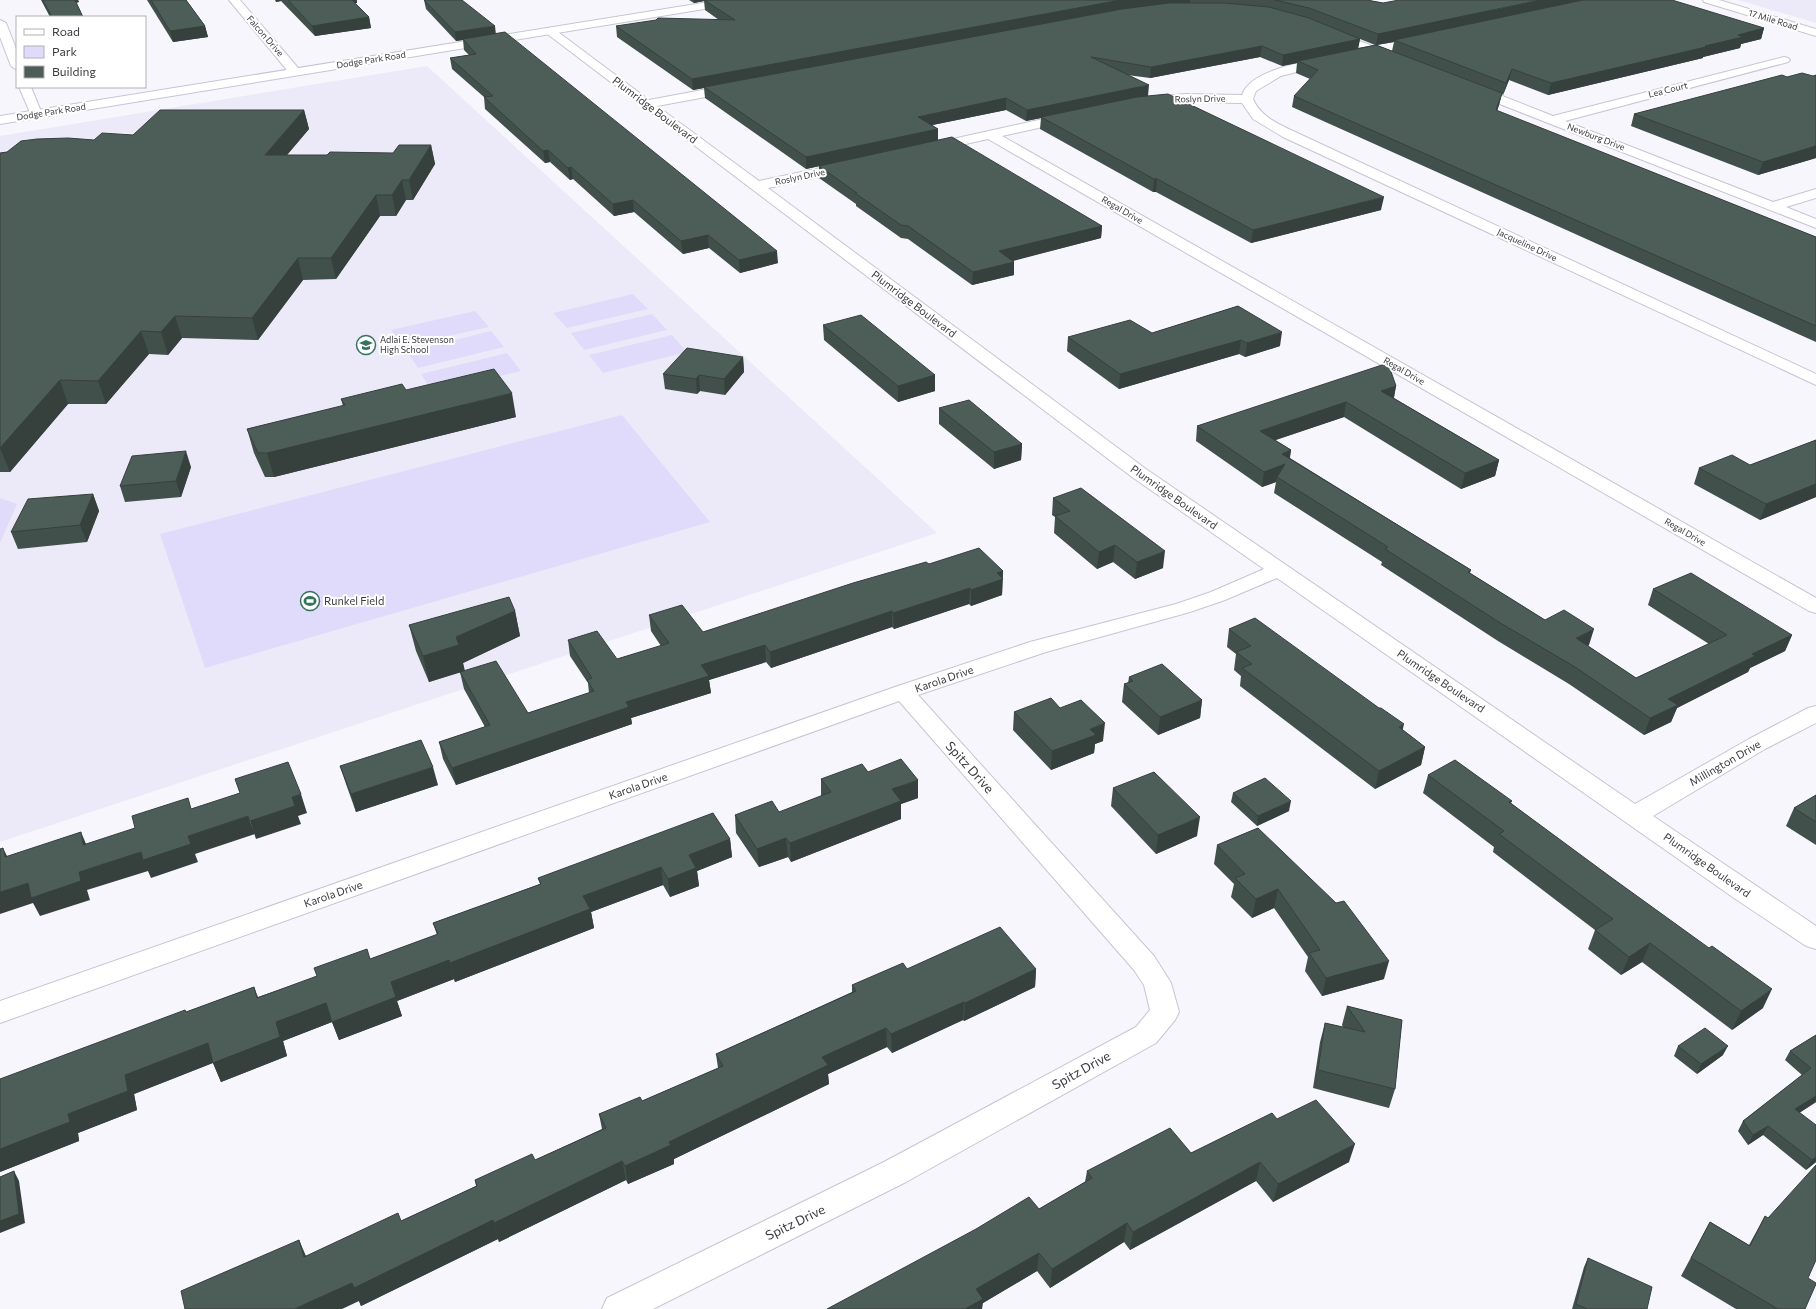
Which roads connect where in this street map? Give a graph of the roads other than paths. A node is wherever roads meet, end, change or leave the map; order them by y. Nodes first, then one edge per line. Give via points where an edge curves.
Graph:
1 (234, 0) edge
2 (741, 0) edge
3 (1708, 0) edge
4 (0, 23) edge
5 (1317, 28) edge
6 (550, 31) junction
7 (1816, 33) edge
8 (1399, 46) edge
9 (1376, 51) junction
10 (1354, 56) edge
11 (1338, 59) edge
12 (1784, 60) dead end
13 (16, 63) edge
14 (1407, 63) edge
15 (295, 72) junction
16 (747, 85) edge
17 (1464, 86) edge
18 (25, 88) edge
19 (1247, 99) junction
20 (1136, 103) edge
21 (646, 104) junction
22 (36, 114) junction
23 (1081, 115) edge
24 (0, 120) edge
25 (1552, 120) junction
26 (991, 135) junction
27 (914, 152) edge
28 (860, 163) edge
29 (757, 186) junction
30 (1816, 193) edge
31 (1773, 207) junction
32 (1816, 224) edge
33 (1816, 380) edge
34 (1279, 570) junction
35 (1816, 607) edge
36 (903, 692) junction
37 (1816, 713) edge
38 (1636, 815) junction
39 (1816, 939) edge
40 (0, 1012) edge
41 (619, 1309) edge

1 - 15 street, Falcon Drive
2 - 6 street, Dodge Park Road
3 - 7 street, 17 Mile Road
4 - 13 street
5 - 9 street
6 - 15 street, Dodge Park Road
6 - 21 street, Plumridge Boulevard
8 - 9 street
9 - 10 street
9 - 14 street
11 - 19 street via 1293,68 1267,77 1250,89
12 - 25 street, Lea Court
15 - 22 street, Dodge Park Road
16 - 21 street
17 - 25 street, Newburg Drive
18 - 22 street
19 - 20 street, Roslyn Drive via 1186,98
19 - 33 street, Jacqueline Drive via 1254,113 1288,134
21 - 29 street, Plumridge Boulevard
22 - 24 street, Dodge Park Road
23 - 26 street
25 - 31 street, Newburg Drive
26 - 27 street
26 - 35 street, Regal Drive
28 - 29 street, Roslyn Drive
29 - 34 street, Plumridge Boulevard via 1139,473
30 - 31 street
31 - 32 street, Newburg Drive
34 - 36 street, Karola Drive via 1183,608 1038,647
34 - 38 street, Plumridge Boulevard
36 - 40 street, Karola Drive
36 - 41 street, Spitz Drive via 1144,963 1157,983 1165,1012 1146,1035 895,1172
37 - 38 street, Millington Drive via 1757,744
38 - 39 street, Plumridge Boulevard

